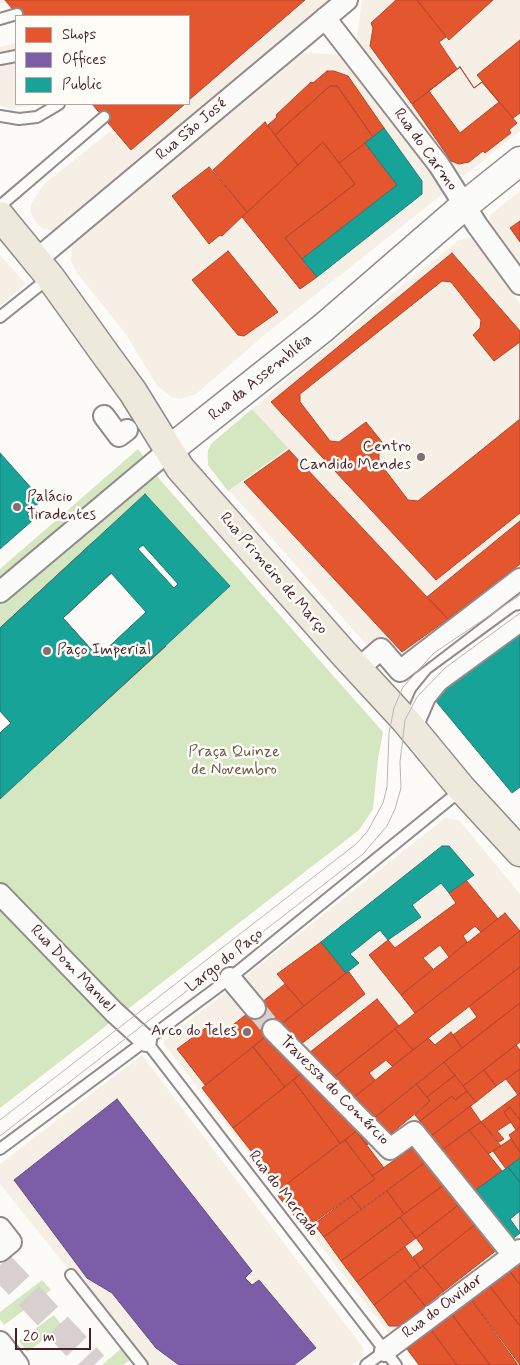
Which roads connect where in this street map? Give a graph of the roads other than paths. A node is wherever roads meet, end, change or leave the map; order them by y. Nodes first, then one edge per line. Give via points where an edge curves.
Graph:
1 (347, 0) edge
2 (16, 14) dead end
3 (325, 18) junction
4 (0, 19) edge
5 (15, 56) edge
6 (0, 59) edge
7 (56, 106) edge
8 (0, 116) edge
9 (104, 117) dead end
10 (520, 161) edge
11 (465, 205) junction
12 (0, 206) edge
13 (0, 216) edge
14 (43, 268) junction
15 (520, 284) edge
16 (0, 317) edge
17 (104, 416) dead end
18 (126, 430) dead end
19 (168, 451) junction
20 (520, 579) edge
21 (0, 592) edge
22 (520, 621) edge
23 (358, 669) junction
24 (412, 727) junction
25 (462, 789) junction
26 (520, 852) edge
27 (0, 894) edge
28 (230, 978) junction
29 (255, 1008) tunnel mouth
30 (274, 1030) tunnel mouth
31 (146, 1041) junction
32 (0, 1149) edge
33 (0, 1228) edge
34 (0, 1251) edge
35 (516, 1252) edge
36 (71, 1275) dead end
37 (0, 1342) edge
38 (390, 1358) edge
39 (0, 1359) edge
40 (5, 1365) edge
41 (18, 1365) edge
42 (142, 1365) edge
43 (366, 1365) edge

1 - 3 street, Rua São José
2 - 4 lane
3 - 11 street, Rua do Carmo via 439,165
3 - 14 street, Rua São José
5 - 6 lane
7 - 8 lane via 37,117
9 - 12 lane
10 - 11 street, Rua da Assembléia
11 - 15 street, Rua do Carmo
11 - 19 street, Rua da Assembléia via 323,328
13 - 14 main road, Rua Primeiro de Março
14 - 16 lane, Rua São José
14 - 19 main road, Rua Primeiro de Março via 133,392
17 - 18 street via 118,436
19 - 21 street, Rua da Assembléia
19 - 23 main road, Rua Primeiro de Março
20 - 23 street via 400,671 381,649
22 - 24 street via 438,681 425,697
23 - 24 main road, Rua Primeiro de Março
24 - 25 main road, Rua Primeiro de Março
25 - 26 main road, Rua Primeiro de Março
25 - 28 lane, Largo do Paço
27 - 31 street, Rua Dom Manuel
28 - 29 street
28 - 31 lane, Largo do Paço
30 - 35 street, Travessa do Comércio via 390,1149 414,1132
31 - 32 lane, Largo do Paço
31 - 38 lane, Rua do Mercado
33 - 34 street via 12,1242
35 - 38 street, Rua do Ouvidor
36 - 42 lane
37 - 41 street
38 - 43 lane, Rua do Ouvidor
39 - 40 lane

